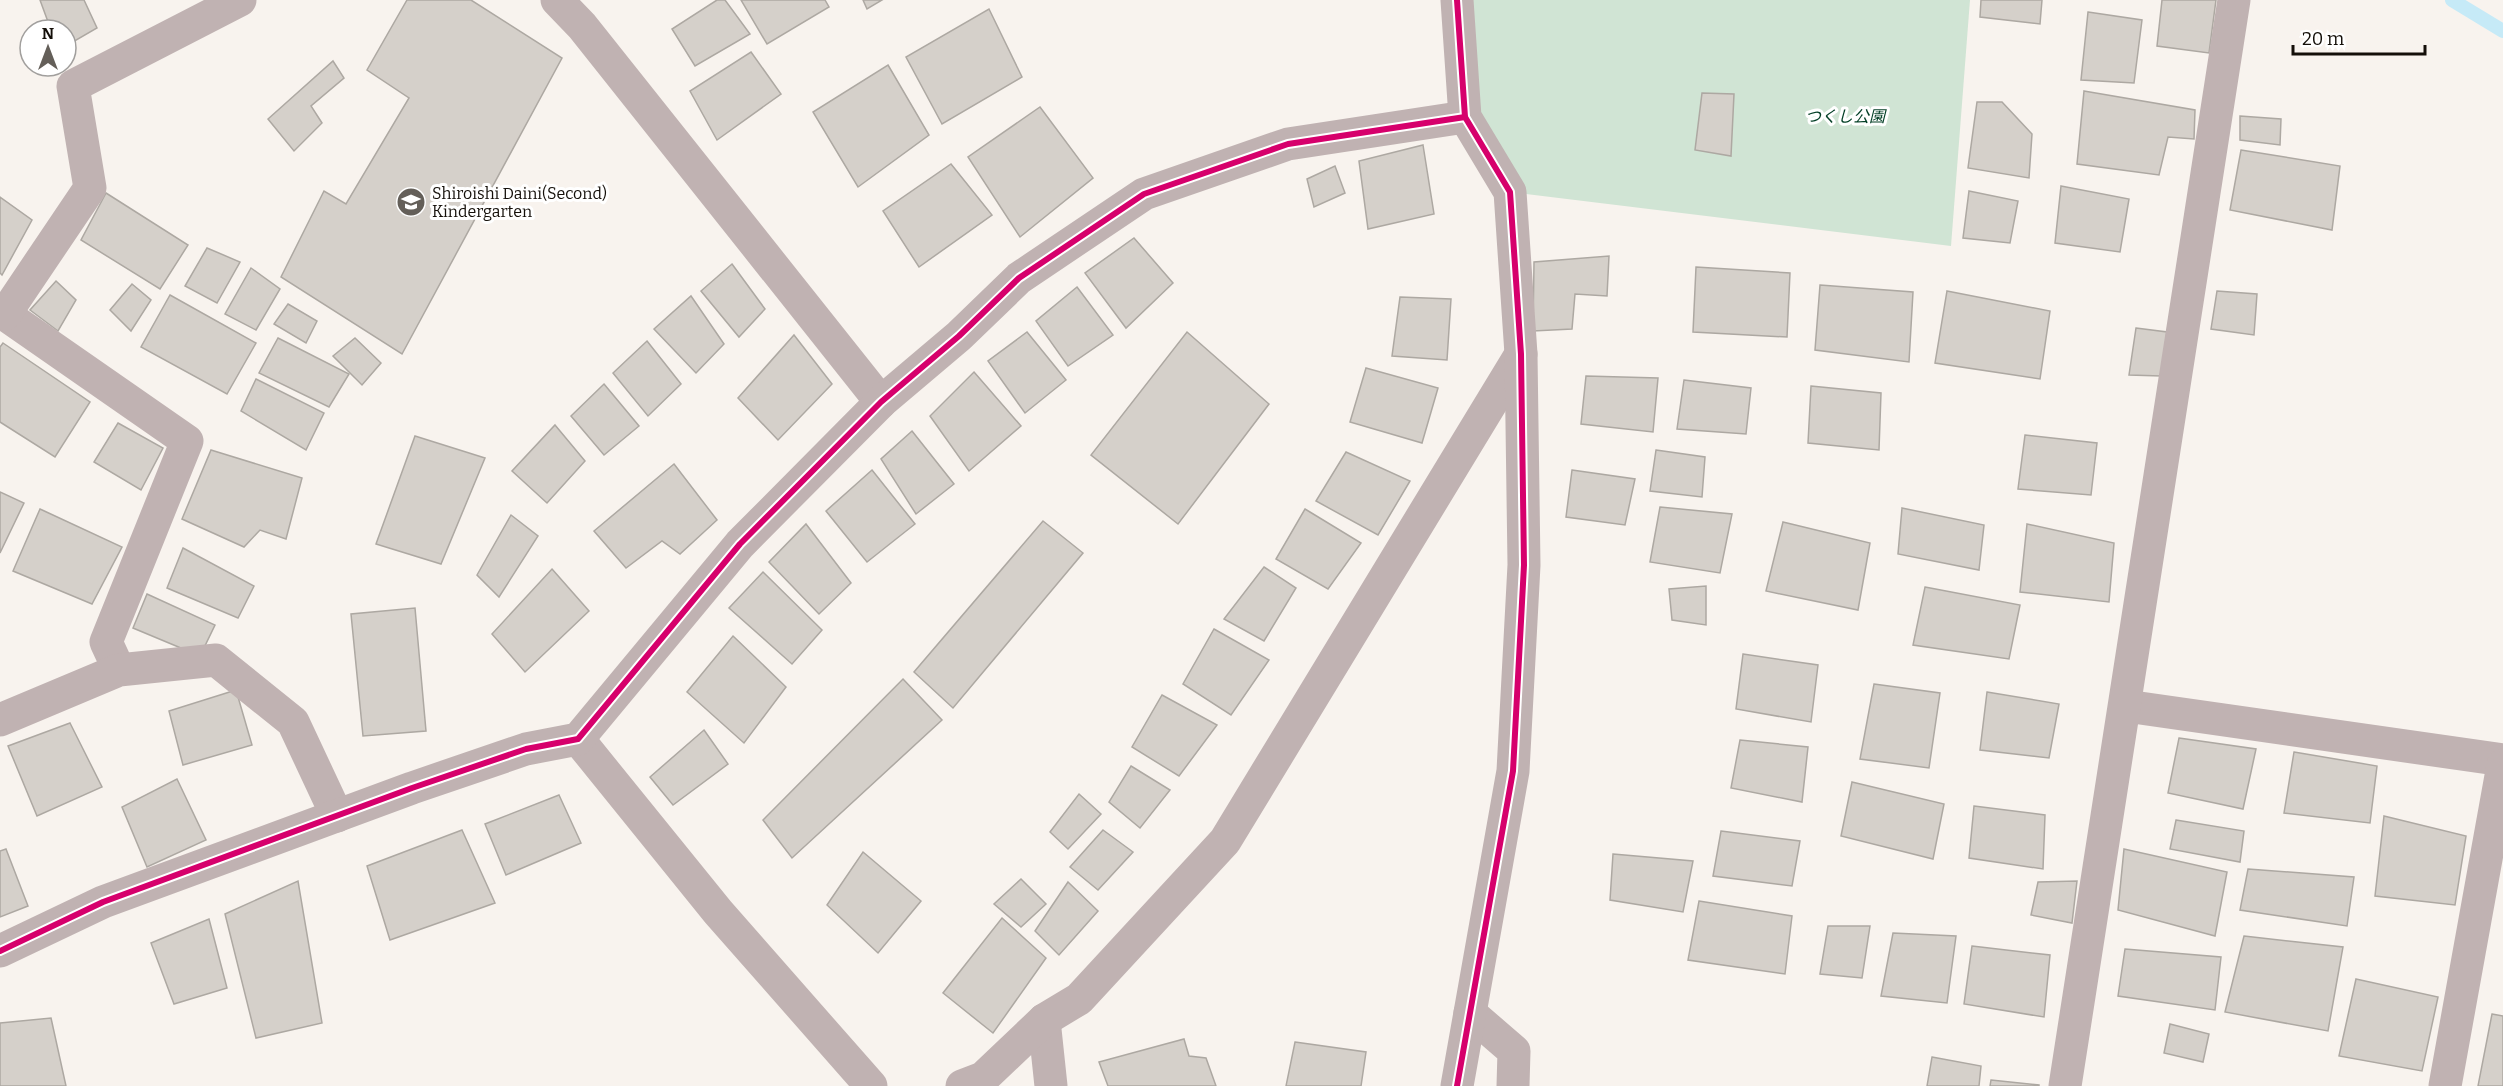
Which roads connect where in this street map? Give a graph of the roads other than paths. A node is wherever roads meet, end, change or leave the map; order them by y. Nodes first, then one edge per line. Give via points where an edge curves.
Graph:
1 (240, 0) edge
2 (557, 0) edge
3 (1457, 0) edge
4 (2235, 0) edge
5 (1465, 117) junction
6 (2, 312) edge
7 (1521, 354) junction
8 (881, 402) junction
9 (120, 670) junction
10 (2126, 706) junction
11 (0, 720) edge
12 (578, 738) junction
13 (2503, 760) edge
14 (2503, 765) edge
15 (337, 816) junction
16 (0, 951) edge
17 (1470, 1013) junction
18 (1044, 1020) junction
19 (871, 1086) edge
20 (962, 1086) edge
21 (1051, 1086) edge
22 (1457, 1086) edge
23 (1513, 1086) edge
24 (2065, 1086) edge
25 (2445, 1086) edge

1 - 6 street via 73,86 90,188
2 - 8 street via 582,26
3 - 5 street
4 - 10 street
5 - 7 street via 1510,192
5 - 8 street via 1288,144 1144,194 1019,278 959,336
6 - 9 street via 187,441 106,642
7 - 17 street via 1524,565 1513,771
7 - 18 street via 1225,841 1079,999
8 - 12 street via 740,544
9 - 11 street
9 - 15 street via 216,660 294,722
10 - 13 street
10 - 24 street
12 - 15 street via 526,749
12 - 19 street via 718,912
14 - 25 street
15 - 16 street via 103,902
17 - 22 street
17 - 23 street via 1514,1051
18 - 20 street via 983,1078
18 - 21 street

